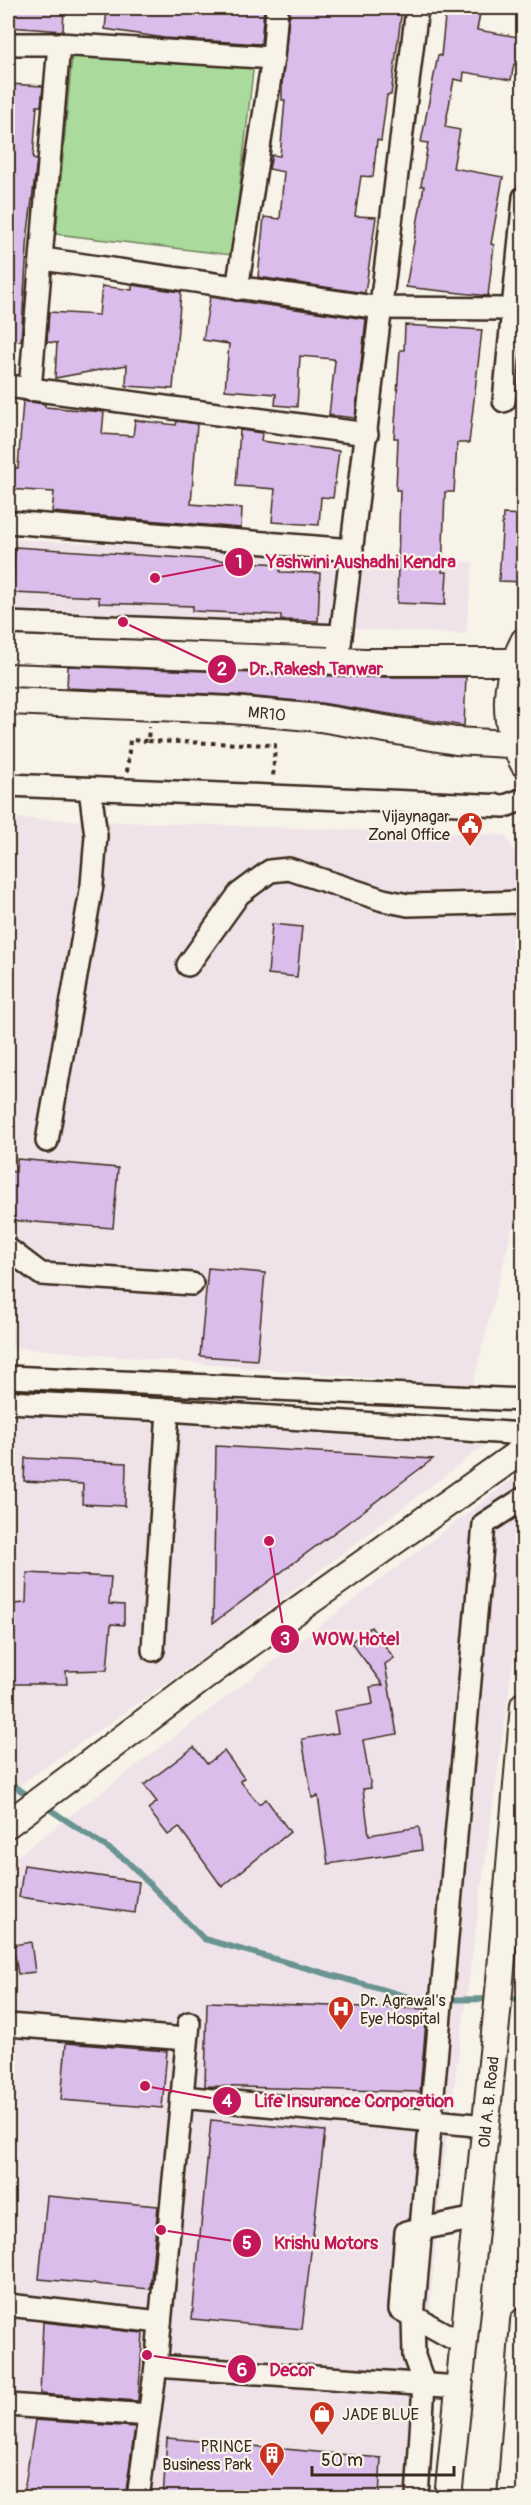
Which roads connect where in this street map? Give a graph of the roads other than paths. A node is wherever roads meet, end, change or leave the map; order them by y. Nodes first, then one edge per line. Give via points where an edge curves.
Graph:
1 (277, 8) edge
2 (417, 8) edge
3 (8, 44) edge
4 (59, 44) junction
5 (273, 58) junction
6 (524, 197) edge
7 (43, 259) junction
8 (237, 289) junction
9 (380, 308) junction
10 (511, 309) junction
11 (8, 386) edge
12 (30, 390) junction
13 (504, 401) dead end
14 (367, 434) junction
15 (8, 522) edge
16 (352, 550) junction
17 (8, 623) edge
18 (341, 636) junction
19 (8, 649) edge
20 (520, 655) edge
21 (338, 662) junction
22 (8, 701) edge
23 (520, 751) edge
24 (8, 786) edge
25 (90, 789) junction
26 (524, 799) edge
27 (524, 902) edge
28 (188, 966) dead end
29 (47, 1141) dead end
30 (8, 1249) edge
31 (192, 1284) dead end
32 (8, 1377) edge
33 (524, 1400) edge
34 (8, 1402) edge
35 (168, 1410) junction
36 (524, 1434) edge
37 (524, 1449) edge
38 (524, 1498) edge
39 (153, 1650) dead end
40 (524, 1705) edge
41 (8, 1824) edge
42 (8, 2025) edge
43 (182, 2097) junction
44 (431, 2120) junction
45 (486, 2126) junction
46 (476, 2218) junction
47 (422, 2229) junction
48 (8, 2305) edge
49 (413, 2317) junction
50 (524, 2321) edge
51 (160, 2322) junction
52 (463, 2344) junction
53 (156, 2366) junction
54 (424, 2384) junction
55 (459, 2387) junction
56 (8, 2405) edge
57 (149, 2415) junction
58 (138, 2498) edge
59 (417, 2498) edge
60 (448, 2498) edge
61 (511, 2498) edge

1 - 5 street
2 - 9 street
3 - 4 street
4 - 5 street
4 - 7 street
5 - 8 street
6 - 10 street
7 - 8 street
7 - 12 street
8 - 9 street
9 - 10 street
9 - 14 street
10 - 13 street
11 - 12 street
12 - 14 street
14 - 16 street
15 - 16 street
16 - 18 street
17 - 18 street
18 - 21 street
19 - 21 main road
20 - 21 main road
20 - 23 main road via 507,695
22 - 23 main road, MR10 via 232,710 320,718
24 - 25 street
25 - 26 street via 505,806
25 - 29 street via 96,836 92,885
27 - 28 street via 408,905 289,870 270,871 239,894
30 - 31 street via 41,1274
32 - 33 street
34 - 35 street
35 - 36 street
35 - 39 street
37 - 41 main road via 223,1663
38 - 44 street via 484,1524
40 - 45 main road, Old A. B. Road
42 - 43 street via 188,2031
43 - 44 street
43 - 51 street
44 - 45 street
44 - 47 street
45 - 46 main road, Old A. B. Road
46 - 47 street
46 - 52 main road, Old A. B. Road
47 - 49 street via 406,2232 400,2309
48 - 51 street
49 - 52 street
49 - 54 street via 414,2356
50 - 61 main road
51 - 53 street
52 - 55 main road, Old A. B. Road
53 - 54 street
53 - 57 street
54 - 55 street
54 - 59 street
55 - 60 main road, Old A. B. Road
56 - 57 street
57 - 58 street

